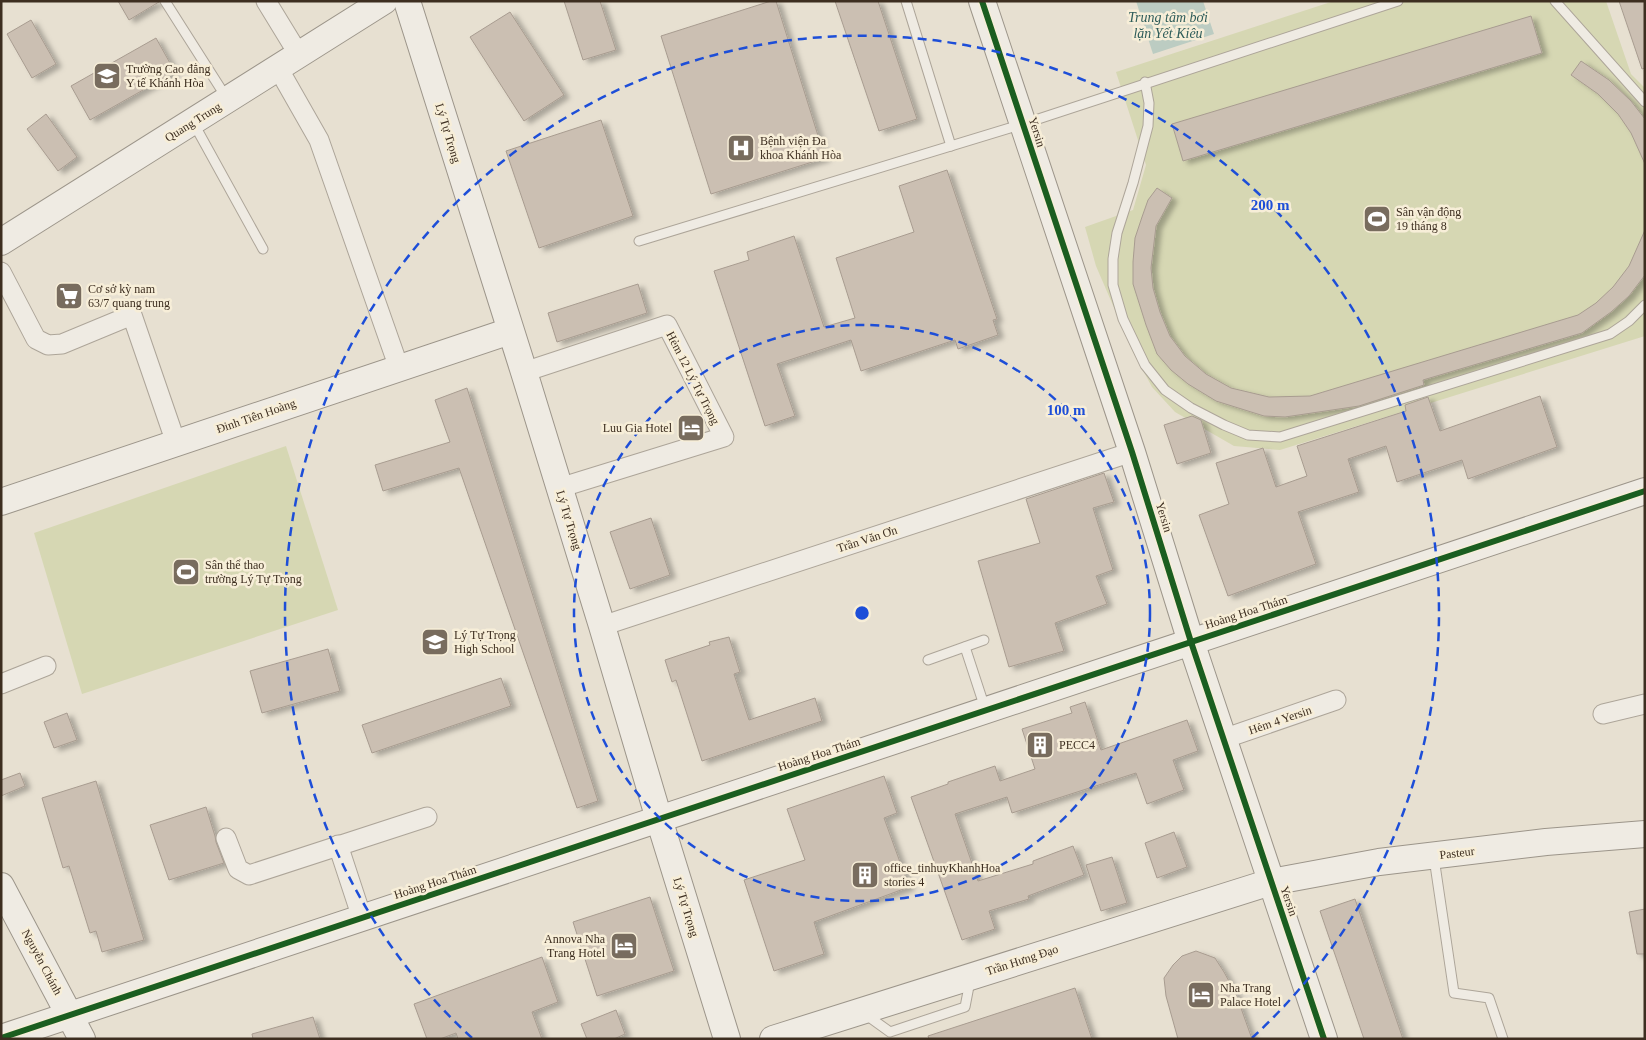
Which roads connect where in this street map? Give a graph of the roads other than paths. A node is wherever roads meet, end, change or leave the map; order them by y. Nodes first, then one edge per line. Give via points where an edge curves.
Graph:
1 (165, 1) edge
2 (266, 1) edge
3 (384, 1) edge
4 (407, 1) edge
5 (906, 1) edge
6 (982, 1) edge
7 (1398, 1) edge
8 (1555, 1) edge
9 (289, 61) junction
10 (1145, 82) junction
11 (227, 100) junction
12 (1645, 102) edge
13 (193, 122) junction
14 (1023, 124) junction
15 (951, 146) junction
16 (639, 241) dead end
17 (1, 242) edge
18 (263, 250) dead end
19 (1, 272) edge
20 (1645, 305) edge
21 (510, 331) junction
22 (399, 368) junction
23 (524, 372) junction
24 (176, 443) junction
25 (1132, 452) junction
26 (559, 488) junction
27 (1645, 491) edge
28 (1, 502) edge
29 (602, 626) junction
30 (984, 640) dead end
31 (1191, 642) junction
32 (965, 647) junction
33 (928, 660) dead end
34 (46, 666) dead end
35 (1, 684) edge
36 (1336, 700) dead end
37 (1645, 704) edge
38 (986, 710) junction
39 (1603, 714) dead end
40 (1224, 740) junction
41 (427, 817) dead end
42 (659, 819) junction
43 (1645, 834) edge
44 (226, 838) dead end
45 (338, 845) junction
46 (1434, 856) junction
47 (1271, 882) junction
48 (1, 886) edge
49 (362, 918) junction
50 (70, 1015) junction
51 (1, 1038) edge
52 (82, 1039) edge
53 (727, 1039) edge
54 (773, 1039) edge
55 (1324, 1039) edge
56 (1503, 1039) edge

1 - 11 lane
2 - 9 street
3 - 9 street, Quang Trung
4 - 21 street, Lý Tự Trọng
5 - 15 lane
6 - 14 street, Yersin
7 - 10 lane
8 - 12 lane
9 - 11 street, Quang Trung
9 - 22 street
10 - 14 lane
10 - 20 lane via 1148,126 1117,233 1113,285 1123,318 1145,364 1165,390 1224,425 1248,435 1280,437 1610,334
11 - 13 street, Quang Trung
13 - 17 street, Quang Trung
13 - 18 lane
14 - 15 lane
14 - 25 street, Yersin
15 - 16 lane
19 - 24 street via 36,339 48,345 62,344 132,315
21 - 22 street, Đinh Tiên Hoàng
21 - 23 street, Lý Tự Trọng
22 - 24 street, Đinh Tiên Hoàng
23 - 26 street, Lý Tự Trọng
23 - 26 street, Hẻm 12 Lý Tự Trọng via 667,325 724,437
24 - 28 street, Đinh Tiên Hoàng
25 - 29 street, Trần Văn Ơn
25 - 31 street, Yersin
26 - 29 street, Lý Tự Trọng
27 - 31 street, Hoàng Hoa Thám
29 - 42 street, Lý Tự Trọng
30 - 32 lane
31 - 38 street, Hoàng Hoa Thám
31 - 40 street, Yersin
32 - 33 lane
32 - 38 lane
34 - 35 street
36 - 40 street, Hẻm 4 Yersin
37 - 39 street
38 - 42 street, Hoàng Hoa Thám
40 - 47 street, Yersin
41 - 45 street
42 - 49 street, Hoàng Hoa Thám
42 - 53 street, Lý Tự Trọng
43 - 46 street, Pasteur
44 - 45 street via 238,869 249,875
45 - 49 street
46 - 47 street, Pasteur via 1379,862
46 - 56 lane via 1454,993 1489,998
47 - 54 street, Trần Hưng Đạo
47 - 55 street, Yersin
48 - 50 street, Nguyễn Chánh
49 - 50 street, Hoàng Hoa Thám
50 - 51 street, Hoàng Hoa Thám
50 - 52 street, Nguyễn Chánh

